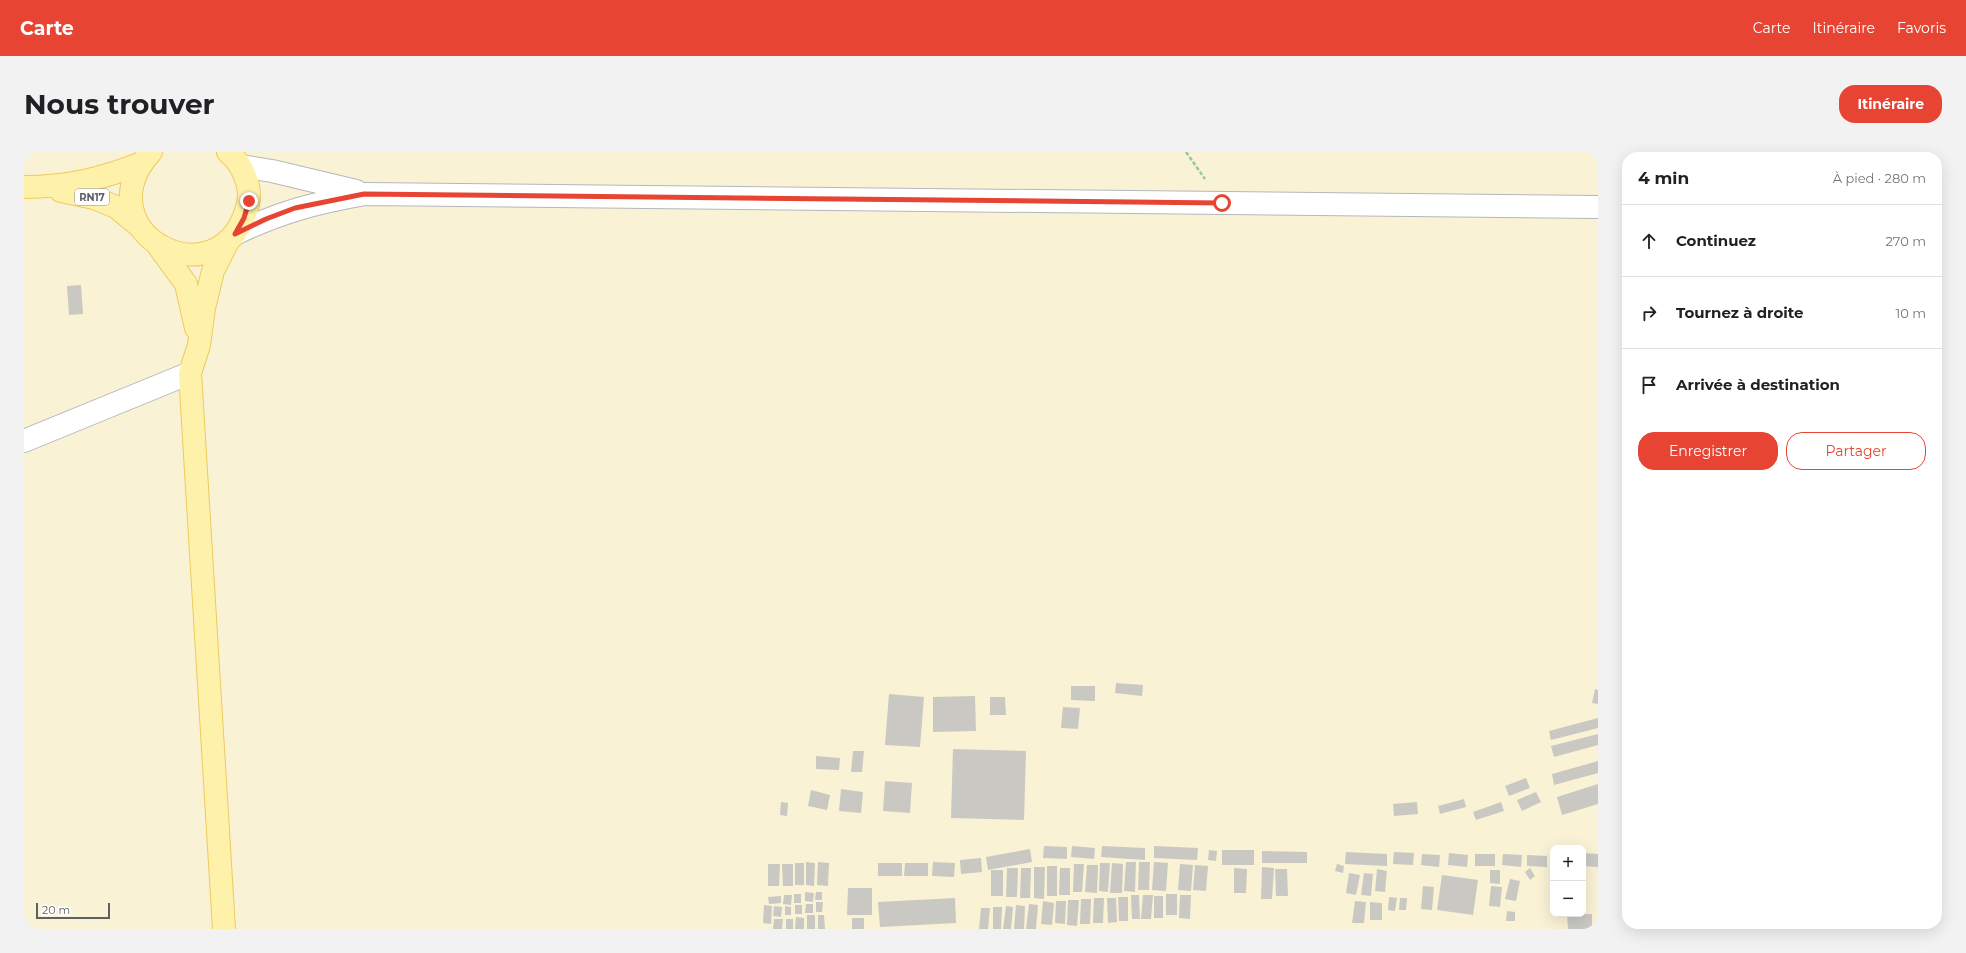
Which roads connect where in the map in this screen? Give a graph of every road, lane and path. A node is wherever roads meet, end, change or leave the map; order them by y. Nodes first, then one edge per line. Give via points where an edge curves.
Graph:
1 (146, 157) edge
2 (235, 159) edge
3 (31, 187) edge
4 (364, 194) junction
5 (1598, 207) edge
6 (138, 225) junction
7 (232, 237) junction
8 (159, 247) junction
9 (199, 345) junction
10 (190, 373) junction
11 (24, 441) edge
12 (224, 929) edge

1 - 3 main road, RN17 via 92,181 63,186
1 - 6 main road via 134,177 131,194 132,210
2 - 4 street
2 - 7 main road via 248,183 249,201 244,218
3 - 6 main road, RN17 via 94,198 116,207
4 - 5 street
4 - 7 street via 295,208 266,219
6 - 8 main road
7 - 8 main road via 213,250 195,255 176,254
7 - 9 main road via 213,271
8 - 9 main road via 186,284
9 - 10 main road
10 - 11 street
10 - 12 main road

